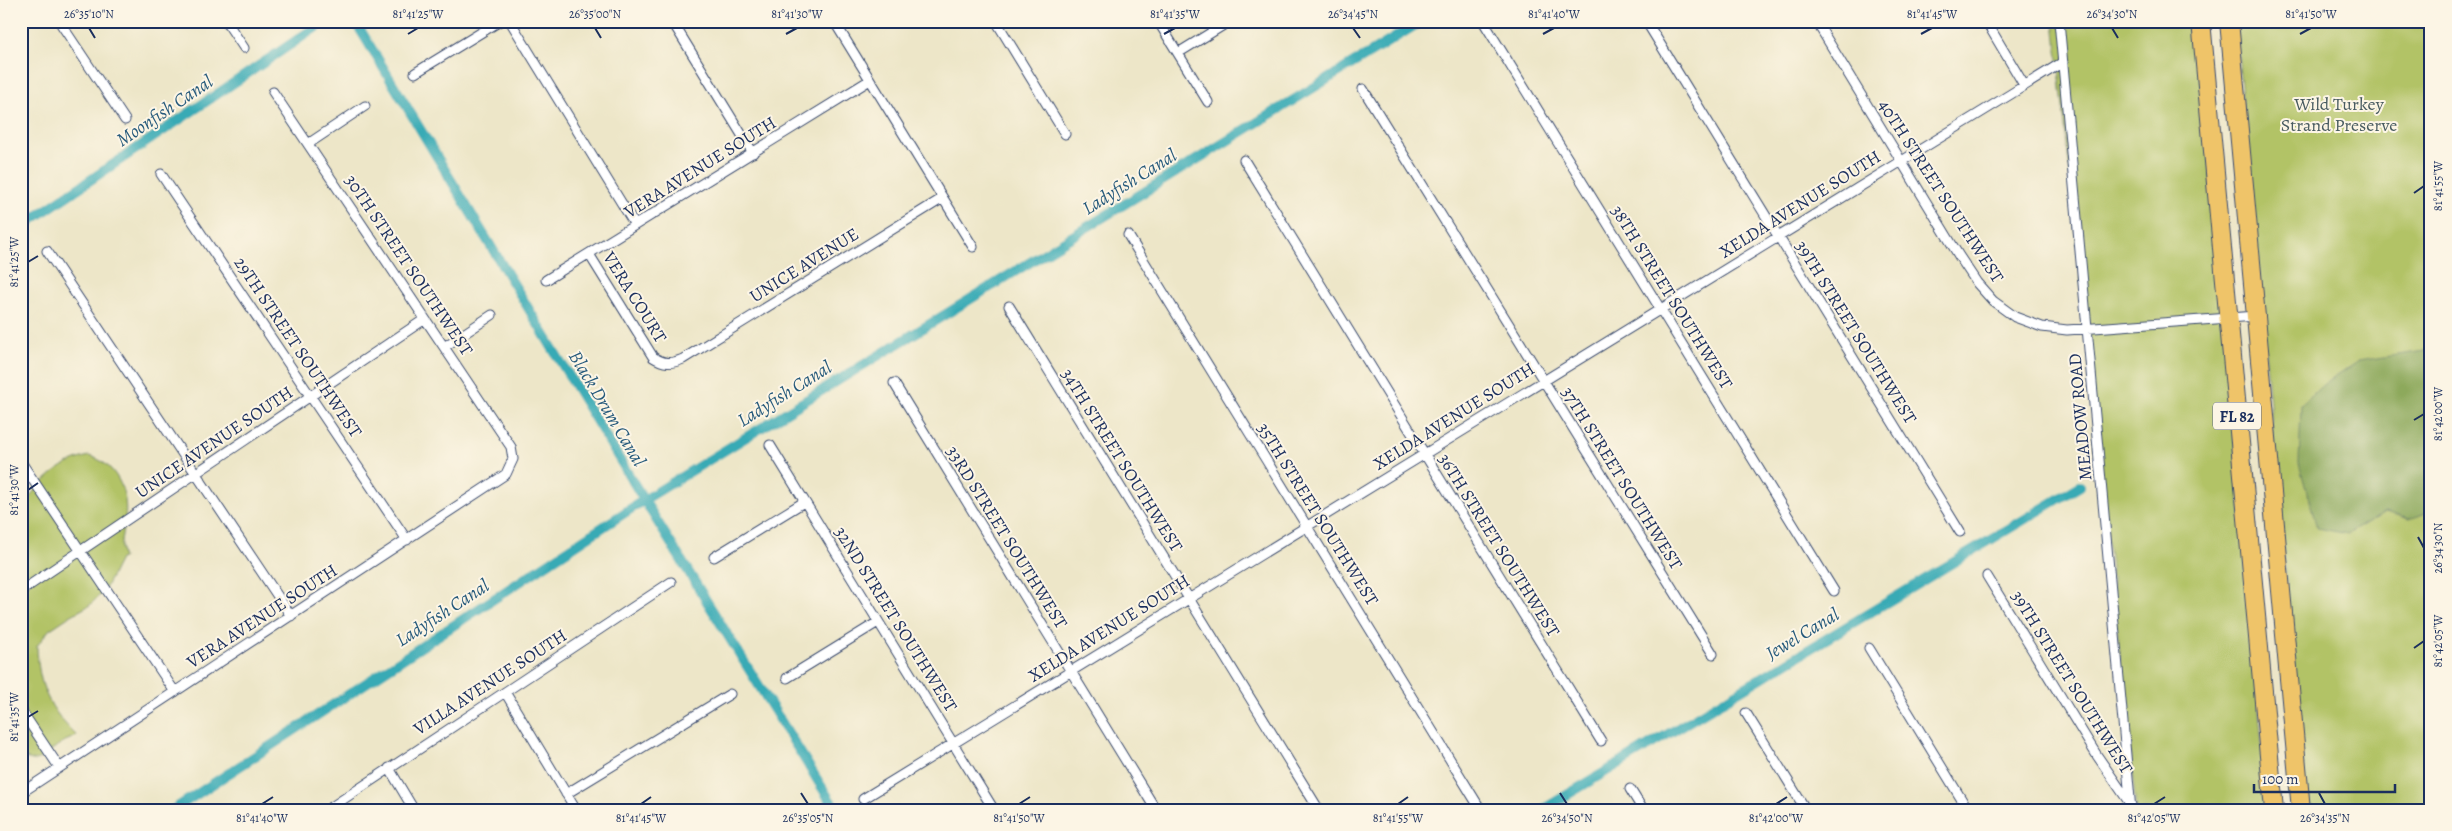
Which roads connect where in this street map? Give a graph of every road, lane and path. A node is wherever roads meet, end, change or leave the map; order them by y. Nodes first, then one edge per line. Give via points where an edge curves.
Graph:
1 (59, 21) edge
2 (226, 21) edge
3 (500, 21) edge
4 (510, 21) edge
5 (672, 21) edge
6 (996, 21) edge
7 (1158, 21) edge
8 (1230, 21) edge
9 (1483, 21) edge
10 (1646, 21) edge
11 (1816, 21) edge
12 (1986, 21) edge
13 (2059, 21) edge
14 (2201, 21) edge
15 (2229, 21) edge
16 (835, 22) edge
17 (244, 48) dead end
18 (1178, 53) junction
19 (2063, 62) junction
20 (415, 73) dead end
21 (870, 80) junction
22 (2024, 85) junction
23 (1363, 89) dead end
24 (273, 92) dead end
25 (1208, 102) dead end
26 (365, 106) dead end
27 (125, 120) dead end
28 (1065, 134) dead end
29 (308, 144) junction
30 (753, 153) junction
31 (1244, 160) dead end
32 (1902, 161) junction
33 (161, 174) dead end
34 (943, 198) junction
35 (635, 225) junction
36 (1128, 235) dead end
37 (1778, 237) junction
38 (973, 247) dead end
39 (47, 251) dead end
40 (589, 254) junction
41 (546, 280) dead end
42 (1009, 306) dead end
43 (1660, 309) junction
44 (492, 315) dead end
45 (2256, 316) junction
46 (2228, 318) junction
47 (425, 319) junction
48 (2088, 328) junction
49 (444, 347) junction
50 (683, 358) joint
51 (1542, 381) junction
52 (894, 383) dead end
53 (311, 396) junction
54 (770, 445) dead end
55 (1424, 454) junction
56 (513, 459) joint
57 (21, 462) edge
58 (196, 474) junction
59 (804, 502) junction
60 (1306, 526) junction
61 (1960, 532) dead end
62 (407, 540) junction
63 (81, 551) junction
64 (714, 557) dead end
65 (1987, 576) dead end
66 (671, 582) dead end
67 (1834, 590) dead end
68 (21, 591) edge
69 (1188, 598) junction
70 (291, 616) junction
71 (878, 622) junction
72 (1868, 648) dead end
73 (1713, 654) dead end
74 (1070, 671) junction
75 (787, 678) dead end
76 (175, 692) junction
77 (505, 692) junction
78 (730, 694) dead end
79 (2264, 709) junction
80 (21, 710) edge
81 (1746, 713) dead end
82 (1601, 741) dead end
83 (953, 743) junction
84 (59, 768) junction
85 (389, 768) junction
86 (1630, 789) dead end
87 (21, 792) edge
88 (566, 794) junction
89 (863, 798) dead end
90 (2131, 807) edge
91 (326, 810) edge
92 (414, 810) edge
93 (576, 810) edge
94 (994, 810) edge
95 (1156, 810) edge
96 (1319, 810) edge
97 (1481, 810) edge
98 (1643, 810) edge
99 (1806, 810) edge
100 (1968, 810) edge
101 (2274, 810) edge
102 (2283, 810) edge
103 (2301, 810) edge

1 - 27 street
2 - 17 street
3 - 20 street
4 - 35 street
5 - 30 street
6 - 28 street
7 - 18 street
8 - 18 street
9 - 43 street, 38TH STREET SOUTHWEST
10 - 37 street, 39TH STREET SOUTHWEST
11 - 32 street, 40TH STREET SOUTHWEST
12 - 22 street
13 - 19 street, MEADOW ROAD
14 - 46 highway, FL 82
15 - 45 highway, FL 82
16 - 21 street
18 - 25 street
19 - 22 street, XELDA AVENUE SOUTH
19 - 48 street, MEADOW ROAD
21 - 30 street, VERA AVENUE SOUTH
21 - 34 street
22 - 32 street, XELDA AVENUE SOUTH
23 - 51 street, 37TH STREET SOUTHWEST
24 - 29 street, 30TH STREET SOUTHWEST
26 - 29 street
29 - 47 street, 30TH STREET SOUTHWEST
30 - 35 street, VERA AVENUE SOUTH
31 - 55 street, 36TH STREET SOUTHWEST
32 - 37 street, XELDA AVENUE SOUTH
32 - 48 street, 40TH STREET SOUTHWEST via 1977,283 1993,301 2015,316 2042,327
33 - 53 street, 29TH STREET SOUTHWEST
34 - 38 street
34 - 50 street, UNICE AVENUE
35 - 40 street, VERA AVENUE SOUTH
36 - 60 street, 35TH STREET SOUTHWEST
37 - 43 street, XELDA AVENUE SOUTH
37 - 61 street, 39TH STREET SOUTHWEST
39 - 58 street
40 - 41 street, VERA AVENUE SOUTH
40 - 50 street, VERA COURT via 653,357 672,363
42 - 69 street, 34TH STREET SOUTHWEST
43 - 51 street, XELDA AVENUE SOUTH
43 - 67 street, 38TH STREET SOUTHWEST
44 - 49 street
45 - 46 street, 40TH STREET SOUTHWEST
45 - 103 highway, FL 82
46 - 48 street, 40TH STREET SOUTHWEST
46 - 79 highway, FL 82
47 - 49 street, 30TH STREET SOUTHWEST
47 - 53 street, UNICE AVENUE SOUTH
48 - 90 street, MEADOW ROAD
49 - 56 street, 30TH STREET SOUTHWEST via 511,447
51 - 55 street, XELDA AVENUE SOUTH
51 - 73 street, 37TH STREET SOUTHWEST
52 - 74 street, 33RD STREET SOUTHWEST
53 - 58 street, UNICE AVENUE SOUTH
53 - 62 street, 29TH STREET SOUTHWEST
54 - 59 street, 32ND STREET SOUTHWEST
55 - 60 street, XELDA AVENUE SOUTH
55 - 82 street, 36TH STREET SOUTHWEST
56 - 62 street, VERA AVENUE SOUTH via 506,474
57 - 63 street
58 - 63 street, UNICE AVENUE SOUTH
58 - 70 street
59 - 64 street
59 - 71 street, 32ND STREET SOUTHWEST
60 - 69 street, XELDA AVENUE SOUTH
60 - 97 street, 35TH STREET SOUTHWEST
62 - 70 street, VERA AVENUE SOUTH
63 - 68 street, UNICE AVENUE SOUTH
63 - 76 street
65 - 90 street, 39TH STREET SOUTHWEST
66 - 77 street, VILLA AVENUE SOUTH
69 - 74 street, XELDA AVENUE SOUTH
69 - 96 street, 34TH STREET SOUTHWEST
70 - 76 street, VERA AVENUE SOUTH
71 - 75 street
71 - 83 street, 32ND STREET SOUTHWEST
72 - 100 street
74 - 83 street, XELDA AVENUE SOUTH
74 - 95 street, 33RD STREET SOUTHWEST
76 - 84 street, VERA AVENUE SOUTH
77 - 85 street, VILLA AVENUE SOUTH
77 - 88 street
78 - 88 street
79 - 101 highway, FL 82
79 - 102 highway via 2276,730
80 - 84 street
81 - 99 street
83 - 89 street, XELDA AVENUE SOUTH
83 - 94 street, 32ND STREET SOUTHWEST
84 - 87 street, VERA AVENUE SOUTH
85 - 91 street, VILLA AVENUE SOUTH
85 - 92 street
86 - 98 street
88 - 93 street

